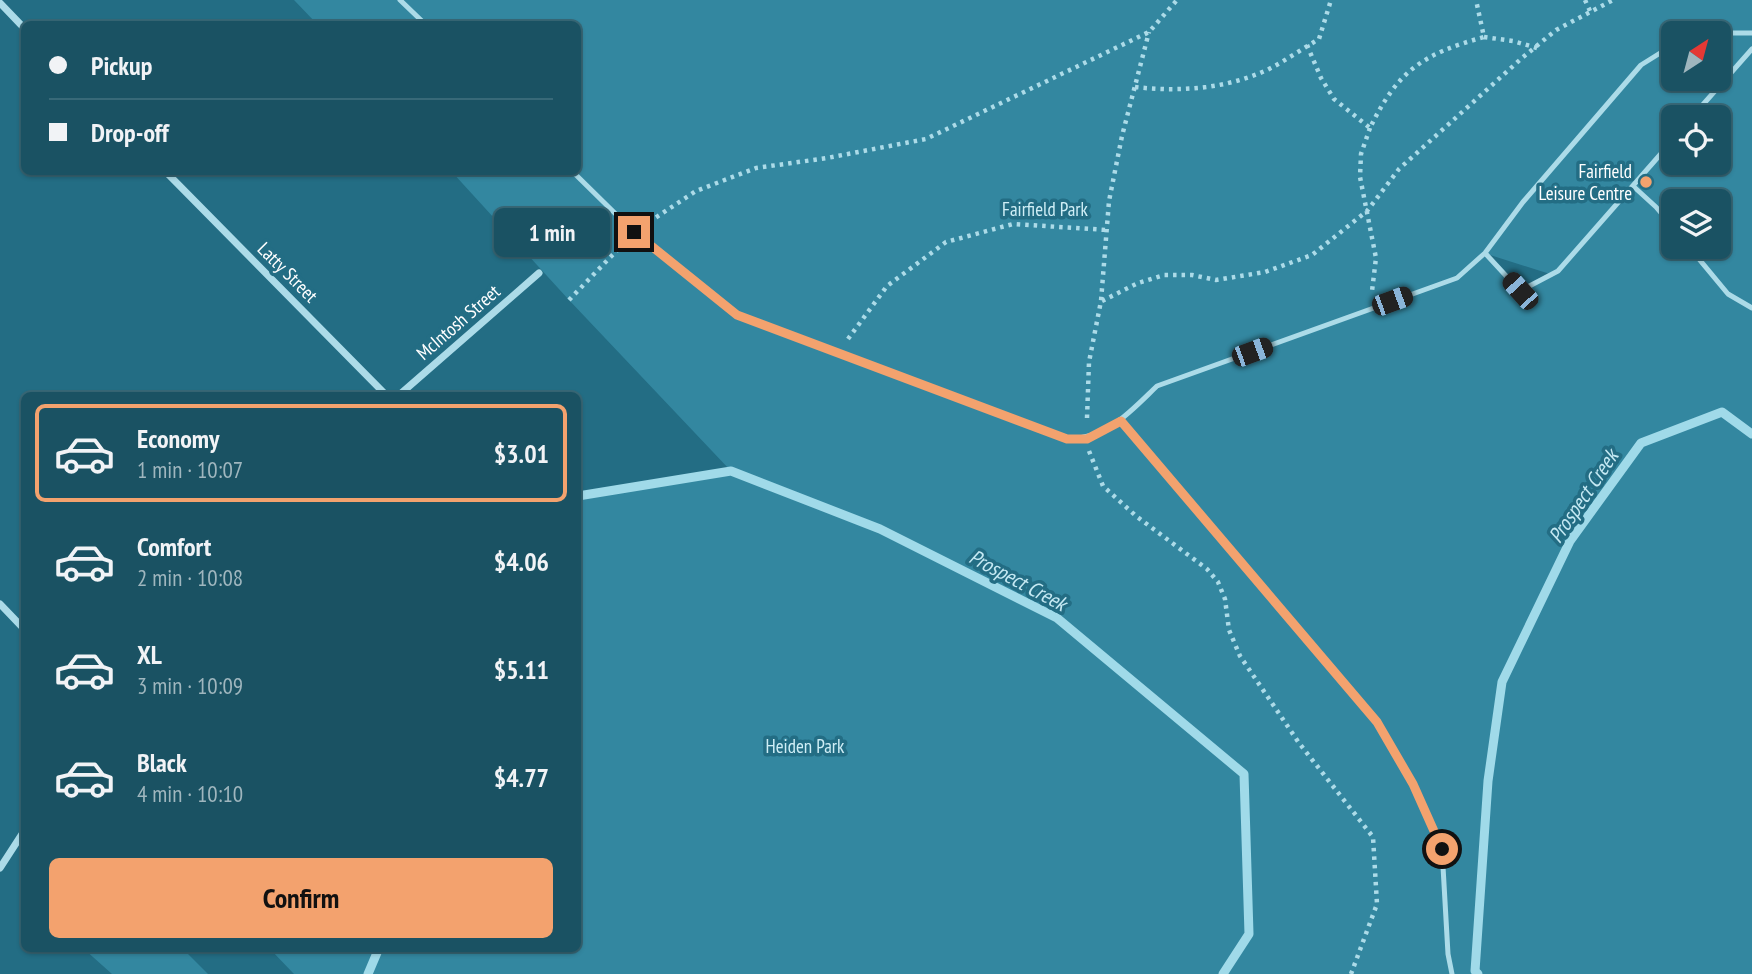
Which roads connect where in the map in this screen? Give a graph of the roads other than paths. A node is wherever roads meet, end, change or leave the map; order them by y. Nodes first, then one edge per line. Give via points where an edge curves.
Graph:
1 (400, 0) edge
2 (0, 3) edge
3 (422, 21) edge
4 (21, 25) edge
5 (1731, 33) edge
6 (1752, 33) edge
7 (1752, 49) edge
8 (1661, 52) edge
9 (1703, 105) edge
10 (1661, 154) edge
11 (169, 175) edge
12 (576, 175) edge
13 (1633, 186) junction
14 (1661, 215) edge
15 (1485, 253) junction
16 (1699, 259) edge
17 (539, 273) dead end
18 (1752, 308) edge
19 (383, 392) edge
20 (403, 392) edge
21 (1121, 421) junction
22 (0, 604) edge
23 (21, 626) edge
24 (21, 836) edge
25 (0, 868) edge
26 (1452, 974) edge

1 - 3 lane
2 - 4 street
5 - 6 lane
7 - 9 lane
8 - 15 lane via 1641,65 1522,202
10 - 13 lane
11 - 19 street, Latty Street
12 - 21 lane via 634,232 737,315 1067,439 1087,439
13 - 14 lane
13 - 15 lane via 1559,271 1520,291
15 - 21 lane via 1457,278 1157,386
16 - 18 lane via 1728,294
17 - 20 street, McIntosh Street
21 - 26 lane via 1377,722 1413,784 1442,849
22 - 23 street
24 - 25 street

